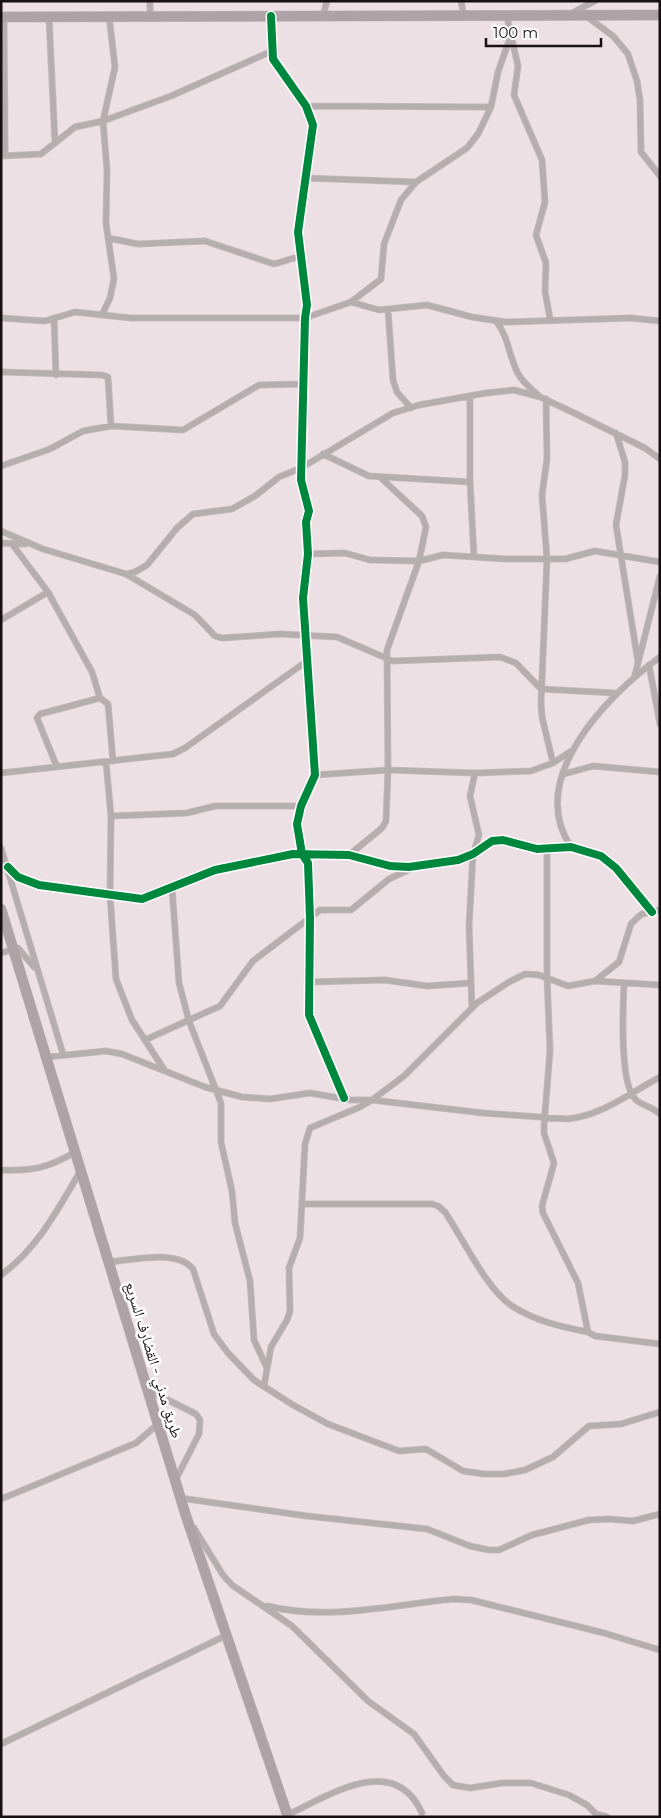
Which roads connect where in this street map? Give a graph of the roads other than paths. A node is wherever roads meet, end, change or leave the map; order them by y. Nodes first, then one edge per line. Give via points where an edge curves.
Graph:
1 (150, 1) edge
2 (326, 1) edge
3 (461, 1) edge
4 (595, 1) edge
5 (584, 15) junction
6 (660, 15) edge
7 (49, 16) junction
8 (110, 16) junction
9 (150, 16) junction
10 (270, 16) junction
11 (323, 16) junction
12 (567, 16) junction
13 (3, 17) edge
14 (464, 17) junction
15 (507, 17) junction
16 (511, 36) junction
17 (272, 51) junction
18 (306, 106) junction
19 (491, 106) junction
20 (103, 120) junction
21 (55, 143) junction
22 (3, 155) edge
23 (660, 176) edge
24 (305, 178) junction
25 (416, 182) junction
26 (108, 238) junction
27 (301, 256) junction
28 (351, 302) junction
29 (388, 310) junction
30 (102, 315) junction
31 (1, 318) edge
32 (54, 318) junction
33 (305, 318) junction
34 (550, 319) junction
35 (496, 320) junction
36 (660, 321) edge
37 (1, 372) edge
38 (56, 374) junction
39 (302, 384) junction
40 (470, 396) junction
41 (543, 398) junction
42 (411, 408) junction
43 (111, 426) junction
44 (616, 434) junction
45 (323, 454) junction
46 (660, 460) edge
47 (1, 466) edge
48 (301, 468) junction
49 (380, 477) junction
50 (470, 482) junction
51 (1, 531) edge
52 (1, 543) edge
53 (12, 544) junction
54 (30, 544) junction
55 (308, 554) junction
56 (620, 555) junction
57 (474, 557) junction
58 (547, 559) junction
59 (418, 561) junction
60 (660, 562) edge
61 (126, 574) junction
62 (660, 576) edge
63 (48, 592) junction
64 (1, 620) edge
65 (306, 634) junction
66 (660, 657) edge
67 (386, 659) junction
68 (307, 661) junction
69 (638, 662) junction
70 (649, 665) junction
71 (635, 675) junction
72 (541, 689) junction
73 (615, 693) junction
74 (100, 698) junction
75 (660, 724) edge
76 (573, 750) junction
77 (114, 761) junction
78 (106, 762) junction
79 (553, 763) junction
80 (57, 767) junction
81 (388, 770) junction
82 (660, 772) edge
83 (1, 773) edge
84 (475, 773) junction
85 (564, 774) junction
86 (315, 775) junction
87 (301, 806) junction
88 (111, 816) junction
89 (571, 847) junction
90 (1, 848) edge
91 (547, 848) junction
92 (302, 854) junction
93 (473, 854) junction
94 (349, 855) junction
95 (418, 866) junction
96 (8, 867) junction
97 (172, 888) junction
98 (110, 896) junction
99 (1, 909) edge
100 (660, 910) edge
101 (652, 912) junction
102 (310, 918) junction
103 (14, 948) junction
104 (1, 952) edge
105 (37, 971) junction
106 (547, 978) junction
107 (595, 980) junction
108 (310, 982) junction
109 (472, 983) junction
110 (624, 984) junction
111 (660, 985) edge
112 (472, 1008) junction
113 (189, 1021) junction
114 (144, 1040) junction
115 (62, 1054) junction
116 (47, 1057) junction
117 (165, 1072) junction
118 (660, 1077) edge
119 (217, 1090) junction
120 (631, 1093) junction
121 (344, 1098) junction
122 (372, 1100) junction
123 (660, 1114) edge
124 (544, 1118) junction
125 (75, 1152) junction
126 (1, 1170) edge
127 (81, 1170) junction
128 (302, 1204) junction
129 (109, 1262) junction
130 (1, 1276) edge
131 (588, 1332) junction
132 (660, 1344) edge
133 (267, 1368) junction
134 (264, 1386) junction
135 (148, 1390) junction
136 (660, 1412) edge
137 (158, 1424) junction
138 (175, 1481) junction
139 (180, 1498) junction
140 (1, 1499) edge
141 (660, 1514) edge
142 (186, 1516) junction
143 (262, 1605) junction
144 (228, 1635) junction
145 (660, 1650) edge
146 (1, 1744) edge
147 (422, 1813) dead end
148 (598, 1815) edge
149 (288, 1816) edge
150 (607, 1817) edge

1 - 9 street
2 - 11 street
3 - 14 street
4 - 12 street
5 - 6 highway
5 - 12 highway
5 - 23 street via 613,36 628,54 640,100 641,152
7 - 8 highway
7 - 13 highway
7 - 21 street
8 - 9 highway
8 - 20 street via 115,67
9 - 10 highway
10 - 11 highway
10 - 17 street
11 - 14 highway
12 - 15 highway
13 - 22 street
14 - 15 highway
15 - 16 street
16 - 19 street via 498,72
16 - 34 street via 518,66 514,95 542,160 545,202 536,241 546,263 545,291
17 - 18 street via 277,66
17 - 20 street via 171,96
18 - 19 street
18 - 24 street via 313,125
19 - 25 street via 478,134 467,148
20 - 21 street via 75,127
20 - 26 street
21 - 22 street via 41,154
24 - 25 street
24 - 27 street via 298,232
25 - 28 street via 394,215 384,244 381,279
26 - 27 street via 138,244 205,241 274,264
26 - 30 street via 114,279
27 - 33 street via 307,305
28 - 29 street
28 - 33 street
29 - 35 street via 427,305
29 - 42 street via 393,380 397,392
30 - 32 street via 75,312
30 - 33 street
31 - 32 street via 38,321
32 - 38 street
33 - 39 street
34 - 35 street
34 - 36 street
35 - 41 street via 509,341 518,374
37 - 38 street
38 - 43 street via 108,377
39 - 43 street via 258,385 183,430
39 - 48 street
40 - 41 street via 514,390
40 - 42 street
40 - 50 street
41 - 44 street
41 - 58 street via 547,459 542,494
42 - 45 street via 394,412
43 - 47 street via 83,431 50,449
44 - 46 street via 645,448
44 - 56 street via 625,462 616,525
45 - 48 street
45 - 49 street via 362,473
48 - 55 street via 309,511 305,533
48 - 61 street via 279,477 232,509 193,514 185,519 147,565
49 - 50 street
49 - 59 street via 426,522
50 - 57 street
51 - 54 street
52 - 53 street
53 - 54 street
53 - 63 street
54 - 61 street
55 - 59 street via 345,553 364,559
55 - 65 street via 303,598
56 - 58 street via 596,551 571,558
56 - 60 street
56 - 69 street
57 - 58 street
57 - 59 street via 443,555
58 - 72 street
59 - 67 street
61 - 65 street via 194,615 215,636
62 - 69 street
63 - 64 street
63 - 74 street via 92,672
65 - 67 street via 348,640
65 - 68 street
66 - 70 street
67 - 72 street via 500,657 516,663
67 - 81 street
68 - 77 street via 186,748 164,755
68 - 86 street
69 - 71 street
70 - 71 street
70 - 75 street
71 - 73 street
72 - 73 street
72 - 79 street via 542,717
73 - 76 street
74 - 77 street via 108,704
74 - 80 street via 40,714 37,718
76 - 79 street
76 - 85 street
77 - 78 street
78 - 80 street
78 - 88 street
79 - 84 street via 531,771
80 - 83 street
81 - 84 street
81 - 86 street
81 - 94 street via 386,821
82 - 85 street via 593,766
84 - 93 street via 470,796 479,835
85 - 89 street via 558,795 558,814 561,829
86 - 87 street
87 - 88 street via 216,806 187,813
87 - 92 street via 297,824
88 - 98 street
89 - 91 street
89 - 101 street via 589,851 608,862
90 - 96 street
91 - 93 street via 537,849 503,840 492,841
91 - 106 street
92 - 94 street
92 - 97 street via 215,870
92 - 102 street via 308,863
93 - 95 street via 458,860
93 - 109 street via 468,926
94 - 95 street via 390,866
95 - 102 street via 389,879 351,910 324,908
96 - 98 street via 18,877 38,886
96 - 105 street
97 - 98 street via 142,899
97 - 113 street via 177,971
98 - 114 street via 116,979 132,1020
99 - 103 highway, طريق مدني - القضارف السريع
100 - 101 street
101 - 107 street via 642,914 631,924 619,962
102 - 108 street
102 - 113 street via 253,960 220,1006
103 - 104 street
103 - 105 street via 24,952
103 - 116 highway, طريق مدني - القضارف السريع
105 - 115 street
106 - 107 street via 568,986
106 - 112 street via 524,974
106 - 124 street via 550,1050
107 - 110 street
108 - 109 street via 385,980 427,986
108 - 121 street via 310,1021
109 - 112 street
110 - 111 street
110 - 120 street via 623,1054
112 - 122 street via 404,1076
113 - 114 street
113 - 119 street
114 - 117 street
115 - 116 street
115 - 117 street via 106,1050
116 - 125 highway, طريق مدني - القضارف السريع
117 - 119 street
118 - 120 street
119 - 121 street via 256,1099 310,1093
119 - 133 street via 222,1112 220,1142 250,1281 254,1340
120 - 123 street via 636,1100
120 - 124 street via 582,1118
121 - 122 street
122 - 124 street
122 - 128 street via 310,1128 305,1144
124 - 131 street via 544,1133 554,1163 543,1213 578,1283
125 - 126 street via 56,1164 41,1168
125 - 127 highway, طريق مدني - القضارف السريع
127 - 129 highway, طريق مدني - القضارف السريع
127 - 130 street via 36,1242
128 - 131 street via 438,1206 493,1287 510,1305 557,1326
128 - 133 street via 300,1238 289,1268 290,1311 271,1347
129 - 134 street via 170,1257 188,1263 220,1344 254,1380
129 - 135 highway, طريق مدني - القضارف السريع
131 - 132 street via 595,1336
133 - 134 street
134 - 136 street via 352,1435 399,1451 426,1449 455,1468 484,1474 504,1474 534,1467 553,1457 589,1426 621,1424
135 - 137 highway, طريق مدني - القضارف السريع
135 - 138 street via 196,1414 200,1420 199,1434
137 - 138 highway, طريق مدني - القضارف السريع
137 - 140 street via 136,1443
138 - 139 highway, طريق مدني - القضارف السريع
139 - 141 street via 427,1529 489,1550 499,1550 532,1535 589,1520 633,1521
139 - 142 highway, طريق مدني - القضارف السريع
142 - 143 street via 223,1575
142 - 144 highway, طريق مدني - القضارف السريع
143 - 145 street via 292,1612 334,1612 453,1599 471,1600 595,1630
143 - 148 street via 298,1631 368,1701 414,1734 453,1785 470,1788 531,1783 569,1795
144 - 146 street
144 - 149 highway, طريق مدني - القضارف السريع
147 - 149 street via 409,1792 398,1785 376,1781 338,1789
148 - 150 street

